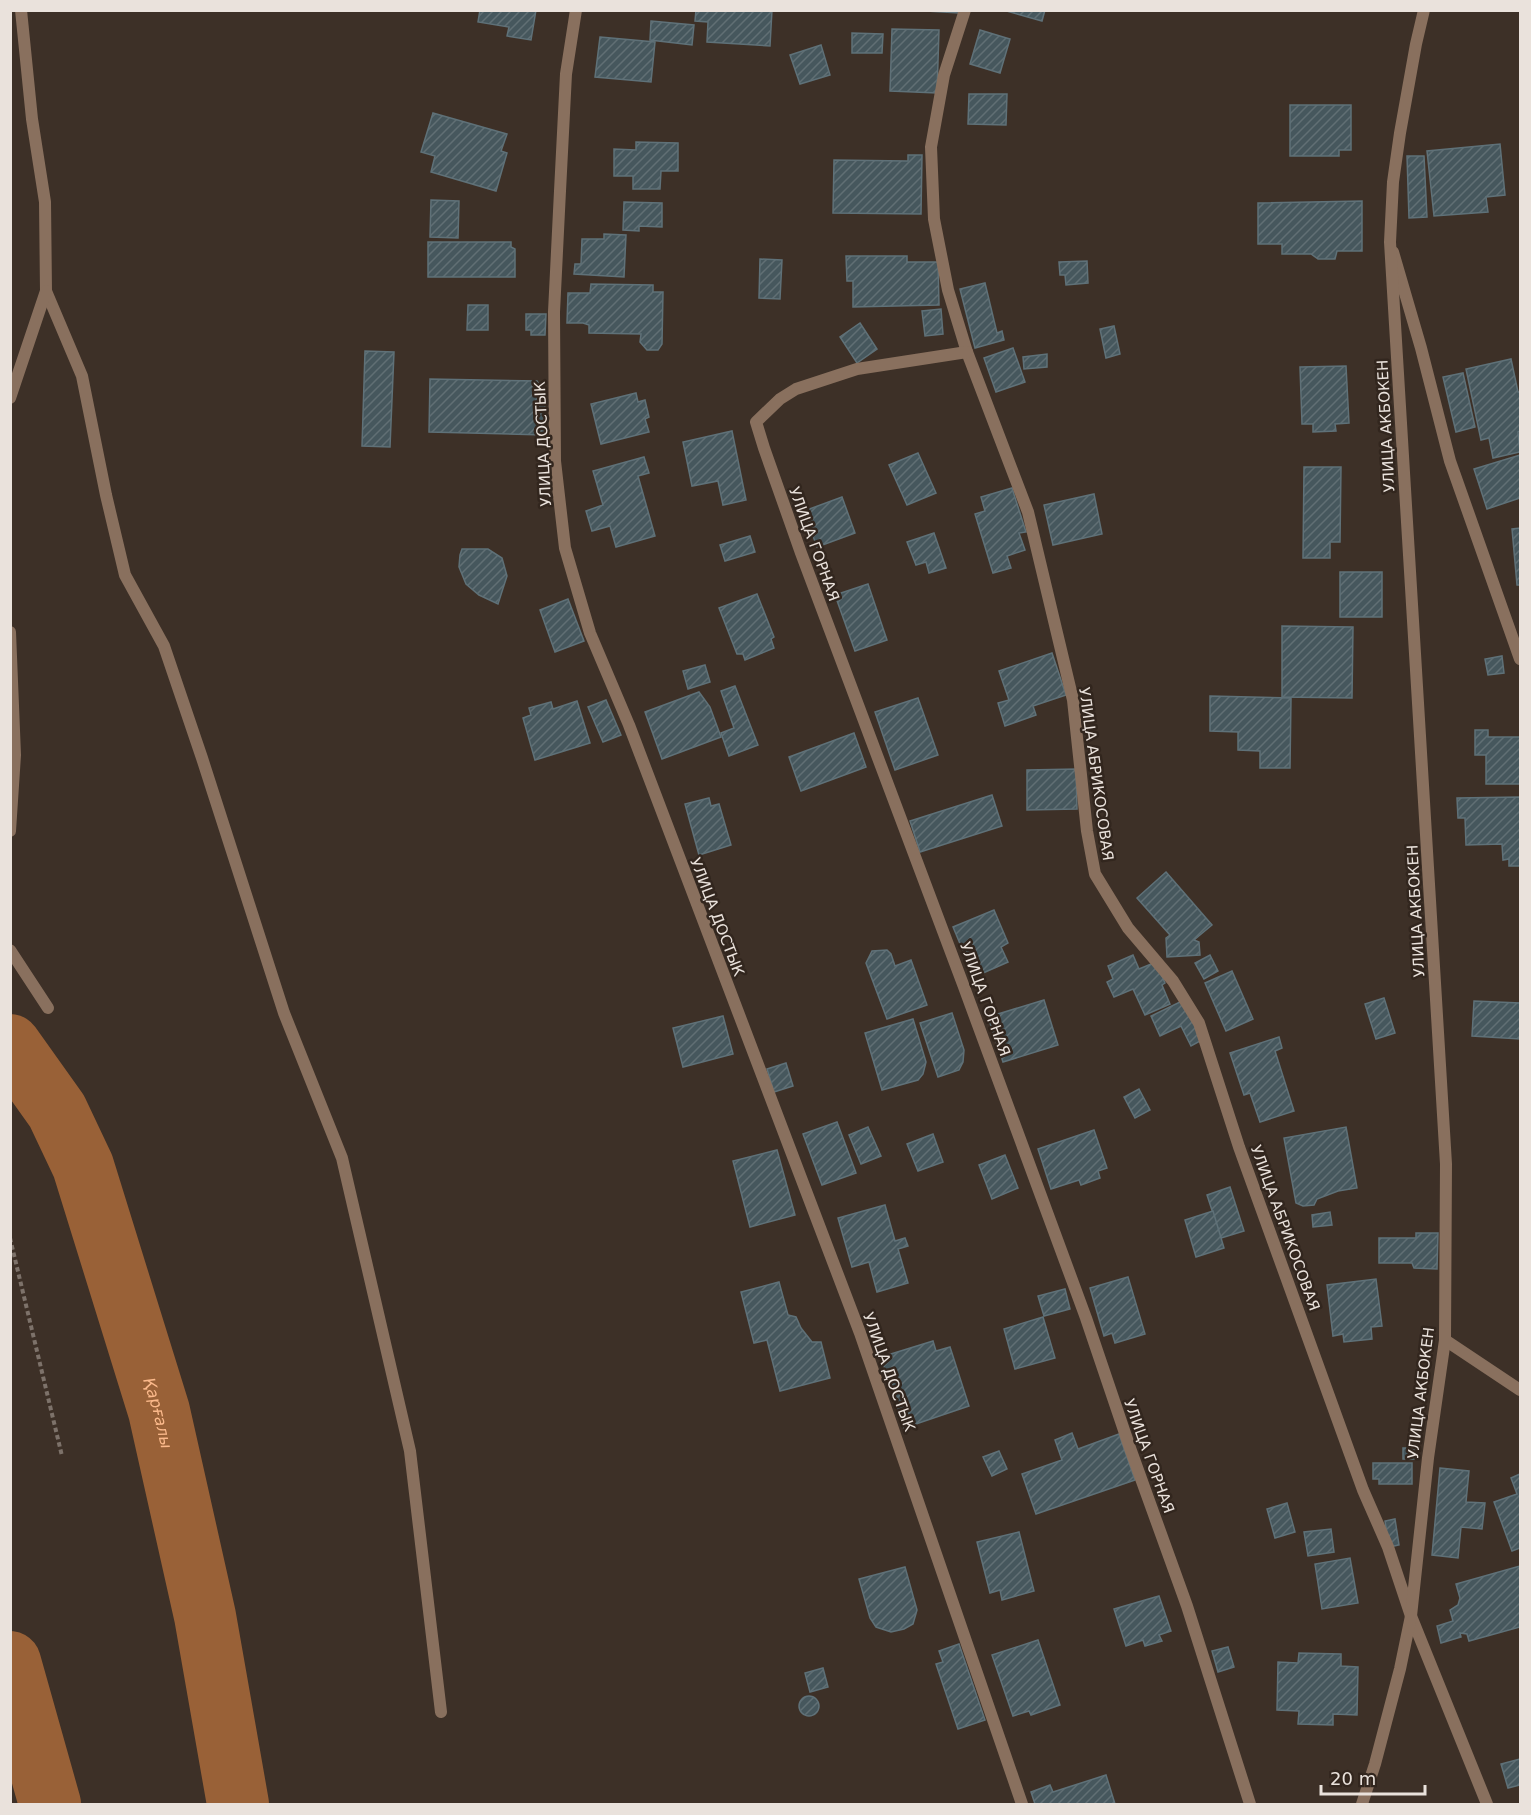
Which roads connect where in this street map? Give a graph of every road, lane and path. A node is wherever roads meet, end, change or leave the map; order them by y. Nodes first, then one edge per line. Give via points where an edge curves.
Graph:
1 (21, 10) edge
2 (576, 10) edge
3 (965, 10) edge
4 (1424, 10) edge
5 (1390, 242) junction
6 (46, 291) junction
7 (967, 352) junction
8 (10, 398) edge
9 (10, 632) edge
10 (1521, 659) edge
11 (10, 831) edge
12 (10, 950) edge
13 (48, 1008) dead end
14 (10, 1238) edge
15 (1445, 1340) junction
16 (1521, 1389) edge
17 (62, 1456) dead end
18 (1411, 1616) junction
19 (441, 1712) dead end
20 (1022, 1804) edge
21 (1250, 1804) edge
22 (1362, 1804) edge
23 (1487, 1804) edge

1 - 6 street via 45,202
2 - 20 street, УЛИЦА ДОСТЫК via 566,74 554,312 555,461 565,548 590,633 629,725 860,1333
3 - 7 street, УЛИЦА АБРИКОСОВАЯ via 944,75 931,147 934,219 948,290
4 - 5 street, УЛИЦА АКБОКЕН via 1400,133
5 - 10 street via 1450,461
5 - 15 street, УЛИЦА АКБОКЕН via 1446,1164
6 - 8 street
6 - 19 street via 82,376 125,574 164,646 284,1013 342,1158 410,1450
7 - 18 street, УЛИЦА АБРИКОСОВАЯ via 1028,512 1073,700 1095,874 1128,928 1173,981 1199,1023 1239,1147
7 - 21 street, УЛИЦА ГОРНАЯ via 857,369 796,389 756,422 801,553 1086,1318 1187,1606
9 - 11 street via 15,754
12 - 13 street
14 - 17 path
15 - 16 street
15 - 18 street, УЛИЦА АКБОКЕН
18 - 22 street, УЛИЦА АКБОКЕН
18 - 23 street, УЛИЦА АБРИКОСОВАЯ

